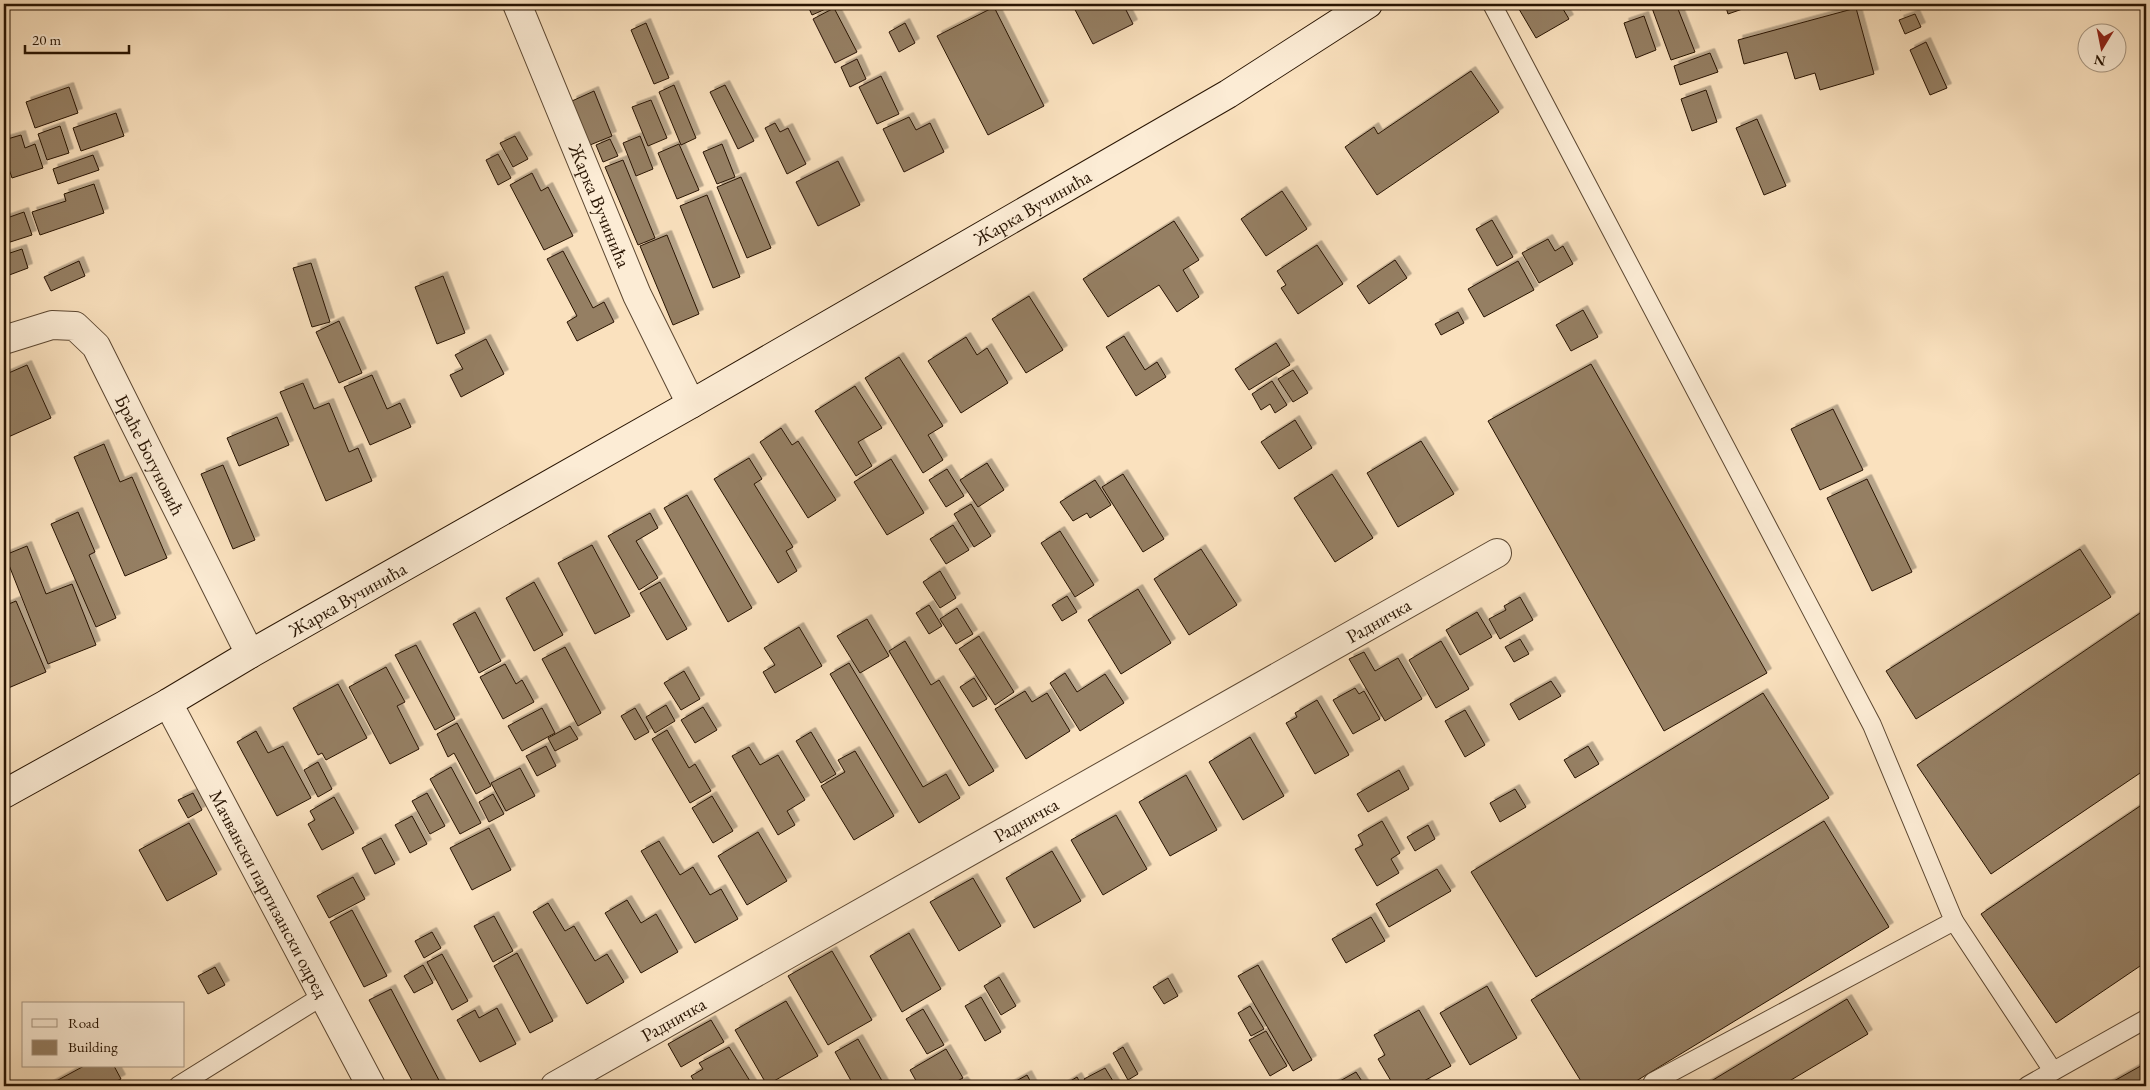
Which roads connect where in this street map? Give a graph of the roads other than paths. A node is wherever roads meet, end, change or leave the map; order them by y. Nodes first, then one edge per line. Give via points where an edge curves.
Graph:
1 (517, 4) edge
2 (1368, 4) edge
3 (1492, 4) edge
4 (4, 340) edge
5 (691, 404) junction
6 (1497, 553) dead end
7 (250, 654) junction
8 (168, 703) junction
9 (4, 794) edge
10 (1954, 921) junction
11 (324, 995) junction
12 (2146, 1018) edge
13 (2053, 1071) junction
14 (178, 1086) edge
15 (371, 1086) edge
16 (555, 1086) edge
17 (1651, 1086) edge
18 (2027, 1086) edge

1 - 5 street, Жарка Вучинића via 637,295
2 - 5 street, Жарка Вучинића via 1228,94
3 - 10 lane via 1872,725
4 - 7 street, Браће Богуновић via 52,325 75,326 96,346
5 - 7 street, Жарка Вучинића
6 - 16 street, Радничка
7 - 8 street, Жарка Вучинића
8 - 9 street, Жарка Вучинића
8 - 11 street, Мачвански партизански одред
10 - 13 lane
10 - 17 lane via 1652,1082
11 - 14 lane
11 - 15 street, Мачвански партизански одред
12 - 13 lane
13 - 18 lane

